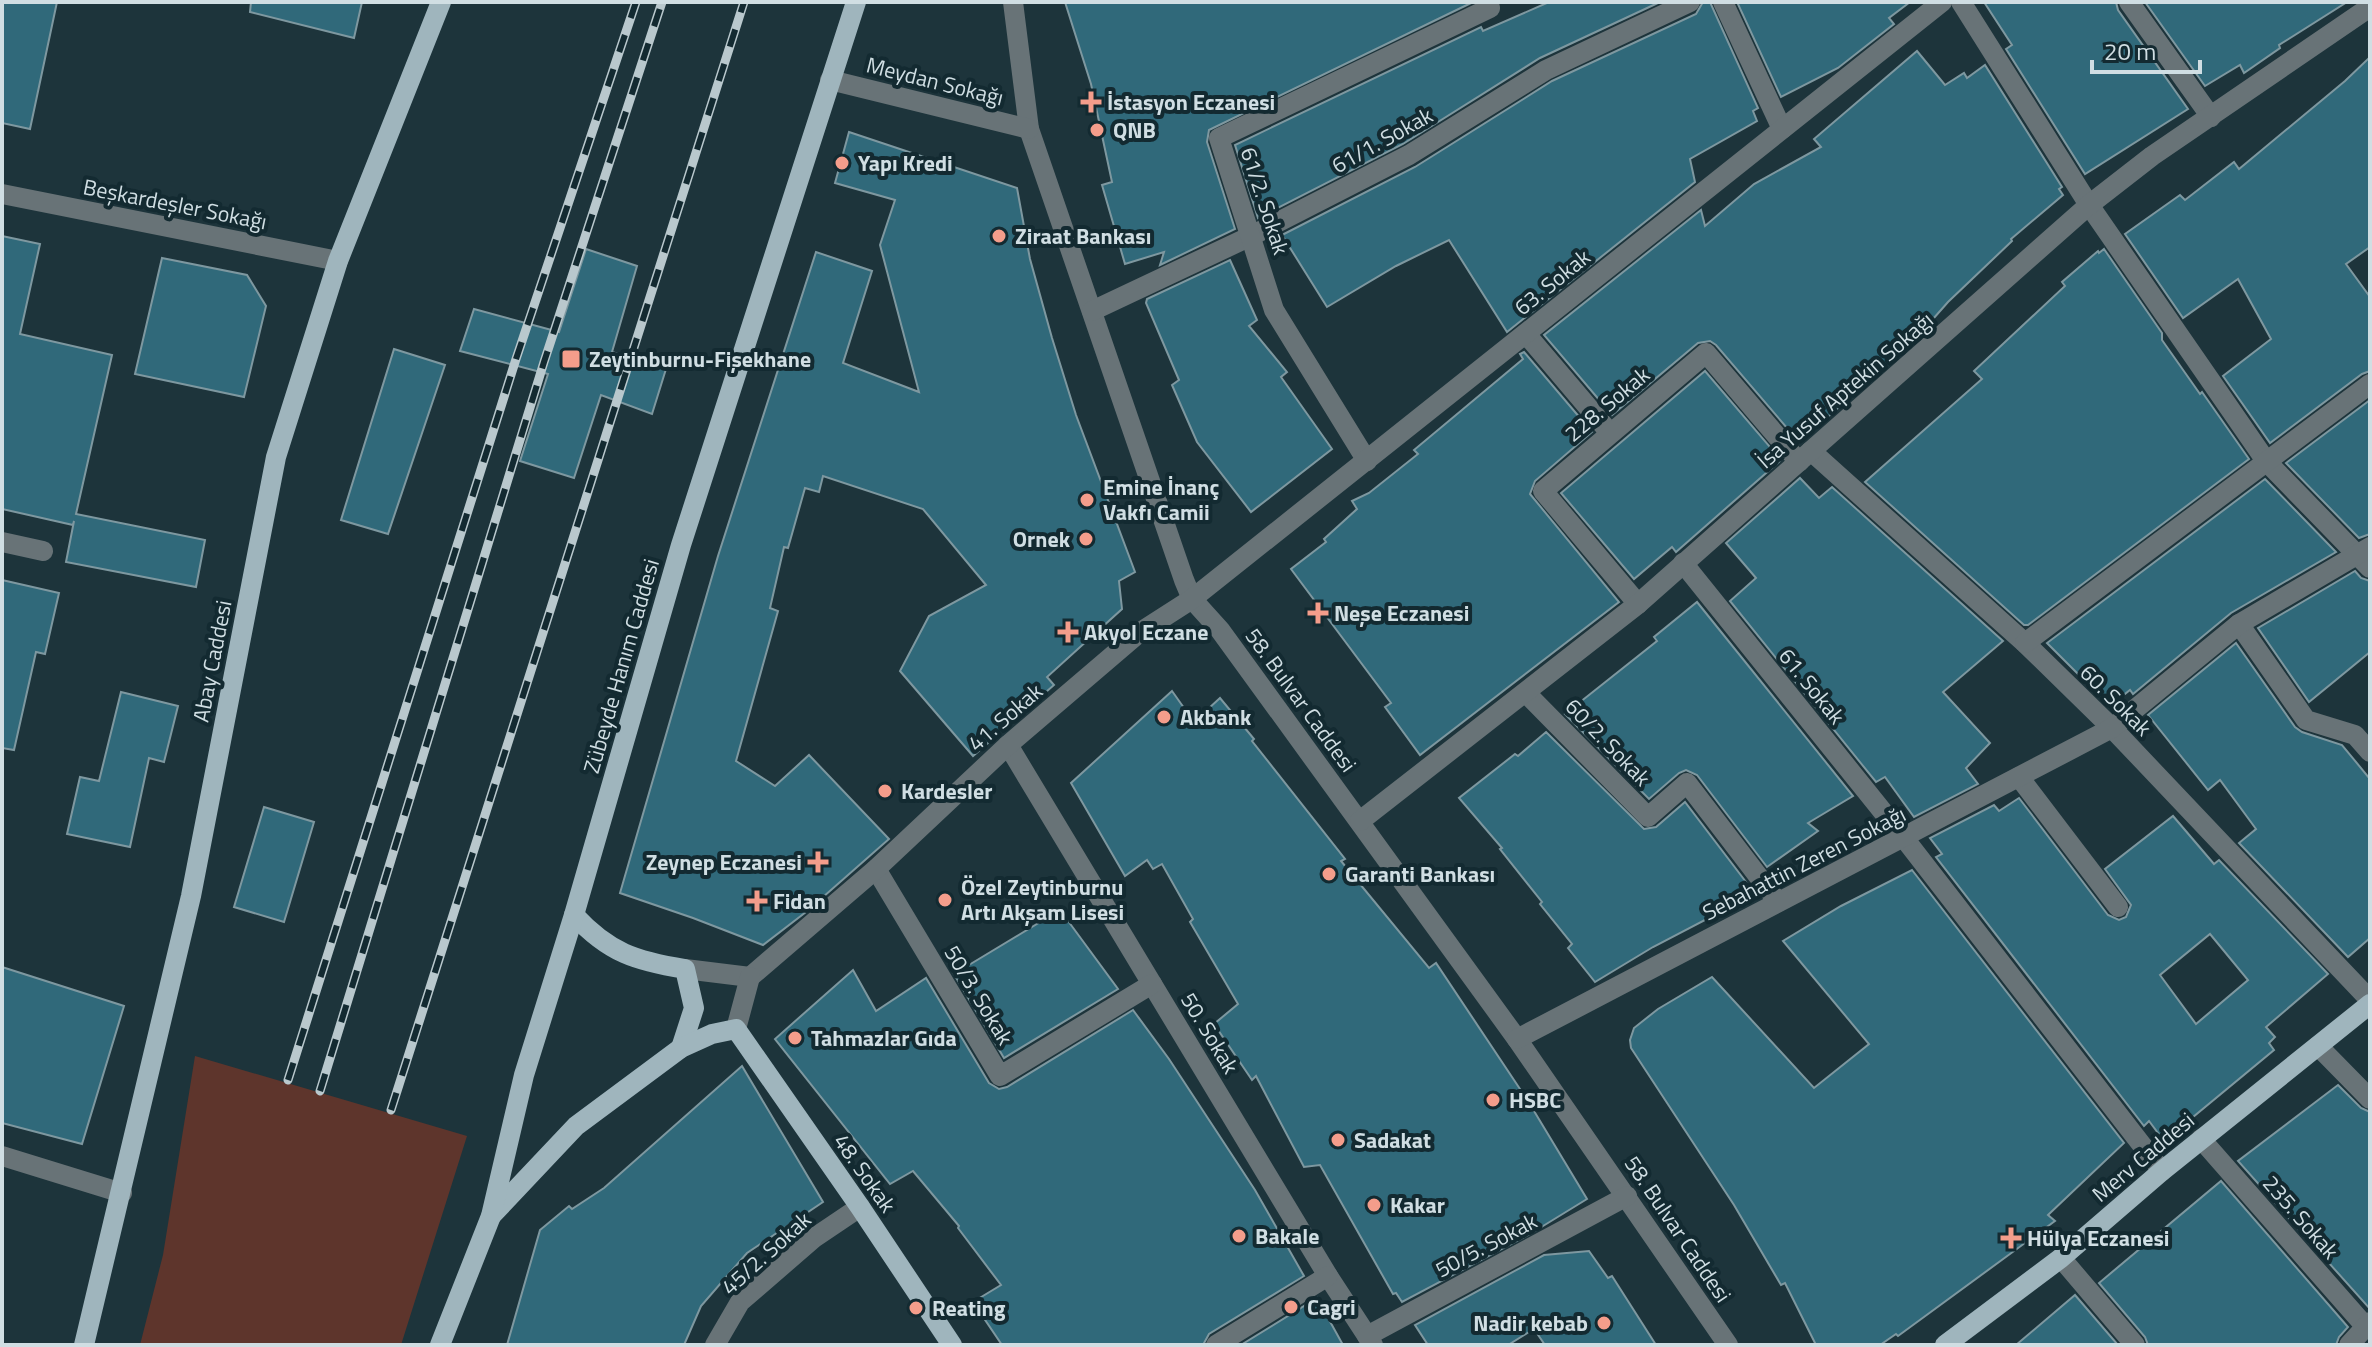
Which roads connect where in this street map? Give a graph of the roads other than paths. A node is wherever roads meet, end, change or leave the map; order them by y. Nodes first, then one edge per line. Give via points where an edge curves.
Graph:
1 (441, 2) edge
2 (856, 2) edge
3 (1013, 2) edge
4 (1488, 2) edge
5 (1690, 2) edge
6 (1723, 2) edge
7 (1942, 2) edge
8 (1961, 2) edge
9 (2129, 2) edge
10 (2370, 7) edge
11 (830, 80) junction
12 (2211, 117) junction
13 (1029, 129) junction
14 (1782, 129) junction
15 (2, 194) edge
16 (2089, 205) junction
17 (1251, 236) junction
18 (338, 261) junction
19 (1092, 311) junction
20 (1526, 334) junction
21 (2370, 384) edge
22 (1610, 433) junction
23 (1805, 456) junction
24 (1367, 461) junction
25 (2266, 461) junction
26 (2, 542) edge
27 (43, 551) dead end
28 (2366, 557) edge
29 (1683, 563) junction
30 (1192, 599) junction
31 (1638, 604) junction
32 (2239, 624) junction
33 (2025, 643) junction
34 (1526, 693) junction
35 (2112, 728) junction
36 (1008, 745) junction
37 (2370, 752) edge
38 (2019, 777) junction
39 (1360, 821) junction
40 (1904, 838) junction
41 (876, 869) junction
42 (1778, 902) junction
43 (2118, 907) dead end
44 (574, 915) junction
45 (685, 969) junction
46 (750, 977) junction
47 (1152, 984) junction
48 (2370, 1002) edge
49 (736, 1029) junction
50 (1517, 1039) junction
51 (2318, 1046) junction
52 (681, 1048) junction
53 (2370, 1099) edge
54 (2201, 1139) junction
55 (2, 1156) edge
56 (2162, 1171) junction
57 (122, 1193) junction
58 (1627, 1196) junction
59 (860, 1207) junction
60 (491, 1216) junction
61 (2061, 1258) junction
62 (1328, 1276) junction
63 (2368, 1324) edge
64 (1370, 1340) edge
65 (84, 1345) edge
66 (440, 1345) edge
67 (715, 1345) edge
68 (952, 1345) edge
69 (1216, 1345) edge
70 (1728, 1345) edge
71 (1945, 1345) edge
72 (2135, 1345) edge
73 (2349, 1345) edge

1 - 18 main road, Abay Caddesi
2 - 11 main road, Zübeyde Hanım Caddesi
3 - 13 street, 58. Bulvar Caddesi
4 - 17 street, 61/2. Sokak via 1490,8 1219,138
5 - 17 street, 61/1. Sokak via 1546,70 1409,155
6 - 14 street
7 - 14 street, 63. Sokak
8 - 16 street
9 - 12 street
10 - 12 street, İsa Yusuf Aptekin Sokağı
11 - 13 street, Meydan Sokağı
11 - 44 main road, Zübeyde Hanım Caddesi via 681,545
12 - 16 street, İsa Yusuf Aptekin Sokağı
13 - 19 street, 58. Bulvar Caddesi
14 - 20 street, 63. Sokak
15 - 18 street, Beşkardeşler Sokağı
16 - 23 street, İsa Yusuf Aptekin Sokağı
16 - 25 street
17 - 19 street, 61/1. Sokak
17 - 24 street, 61/2. Sokak via 1274,310
18 - 57 main road, Abay Caddesi via 276,457 191,896
19 - 30 street, 58. Bulvar Caddesi
20 - 22 street
20 - 24 street, 63. Sokak
21 - 25 street
22 - 23 street, 228. Sokak via 1706,353
22 - 31 street, 228. Sokak via 1543,491
23 - 29 street, İsa Yusuf Aptekin Sokağı
23 - 33 street, 60. Sokak
24 - 30 street, 63. Sokak
25 - 28 street
25 - 33 street
26 - 27 street
28 - 32 street, Sebahattin Zeren Sokağı
29 - 31 street, İsa Yusuf Aptekin Sokağı
29 - 40 street, 61. Sokak
30 - 36 street, 41. Sokak via 1139,633
30 - 39 street, 58. Bulvar Caddesi
31 - 34 street, İsa Yusuf Aptekin Sokağı
32 - 35 street, Sebahattin Zeren Sokağı
32 - 37 street via 2306,720 2355,735
33 - 35 street, 60. Sokak
34 - 39 street, İsa Yusuf Aptekin Sokağı
34 - 42 street, 60/2. Sokak via 1648,817 1687,783
35 - 38 street, Sebahattin Zeren Sokağı
35 - 48 street, 60. Sokak
36 - 41 street, 41. Sokak
36 - 47 street, 50. Sokak
38 - 40 street, Sebahattin Zeren Sokağı
38 - 43 street
39 - 50 street, 58. Bulvar Caddesi
40 - 42 street, Sebahattin Zeren Sokağı
40 - 56 street, 61. Sokak
41 - 46 street, 41. Sokak
41 - 47 street, 50/3. Sokak via 1000,1076
42 - 50 street, Sebahattin Zeren Sokağı
44 - 45 main road via 594,937 641,962
44 - 60 main road, Zübeyde Hanım Caddesi via 524,1075
45 - 46 street
45 - 52 main road via 694,1008
46 - 49 street
47 - 62 street, 50. Sokak
48 - 51 main road, Merv Caddesi
49 - 52 main road
49 - 59 main road, 48. Sokak
50 - 58 street, 58. Bulvar Caddesi
51 - 53 street
51 - 54 main road, Merv Caddesi
52 - 60 main road via 576,1126
54 - 56 main road, Merv Caddesi
54 - 63 street, 235. Sokak
55 - 57 street
56 - 61 main road, Merv Caddesi
57 - 65 main road, Abay Caddesi
58 - 64 street, 50/5. Sokak
58 - 70 street, 58. Bulvar Caddesi
59 - 67 street, 45/2. Sokak via 814,1238 740,1302
59 - 68 main road, 48. Sokak
60 - 66 main road, Zübeyde Hanım Caddesi
61 - 71 main road, Merv Caddesi
61 - 72 street
62 - 64 street, 50. Sokak
62 - 69 street
63 - 73 street

